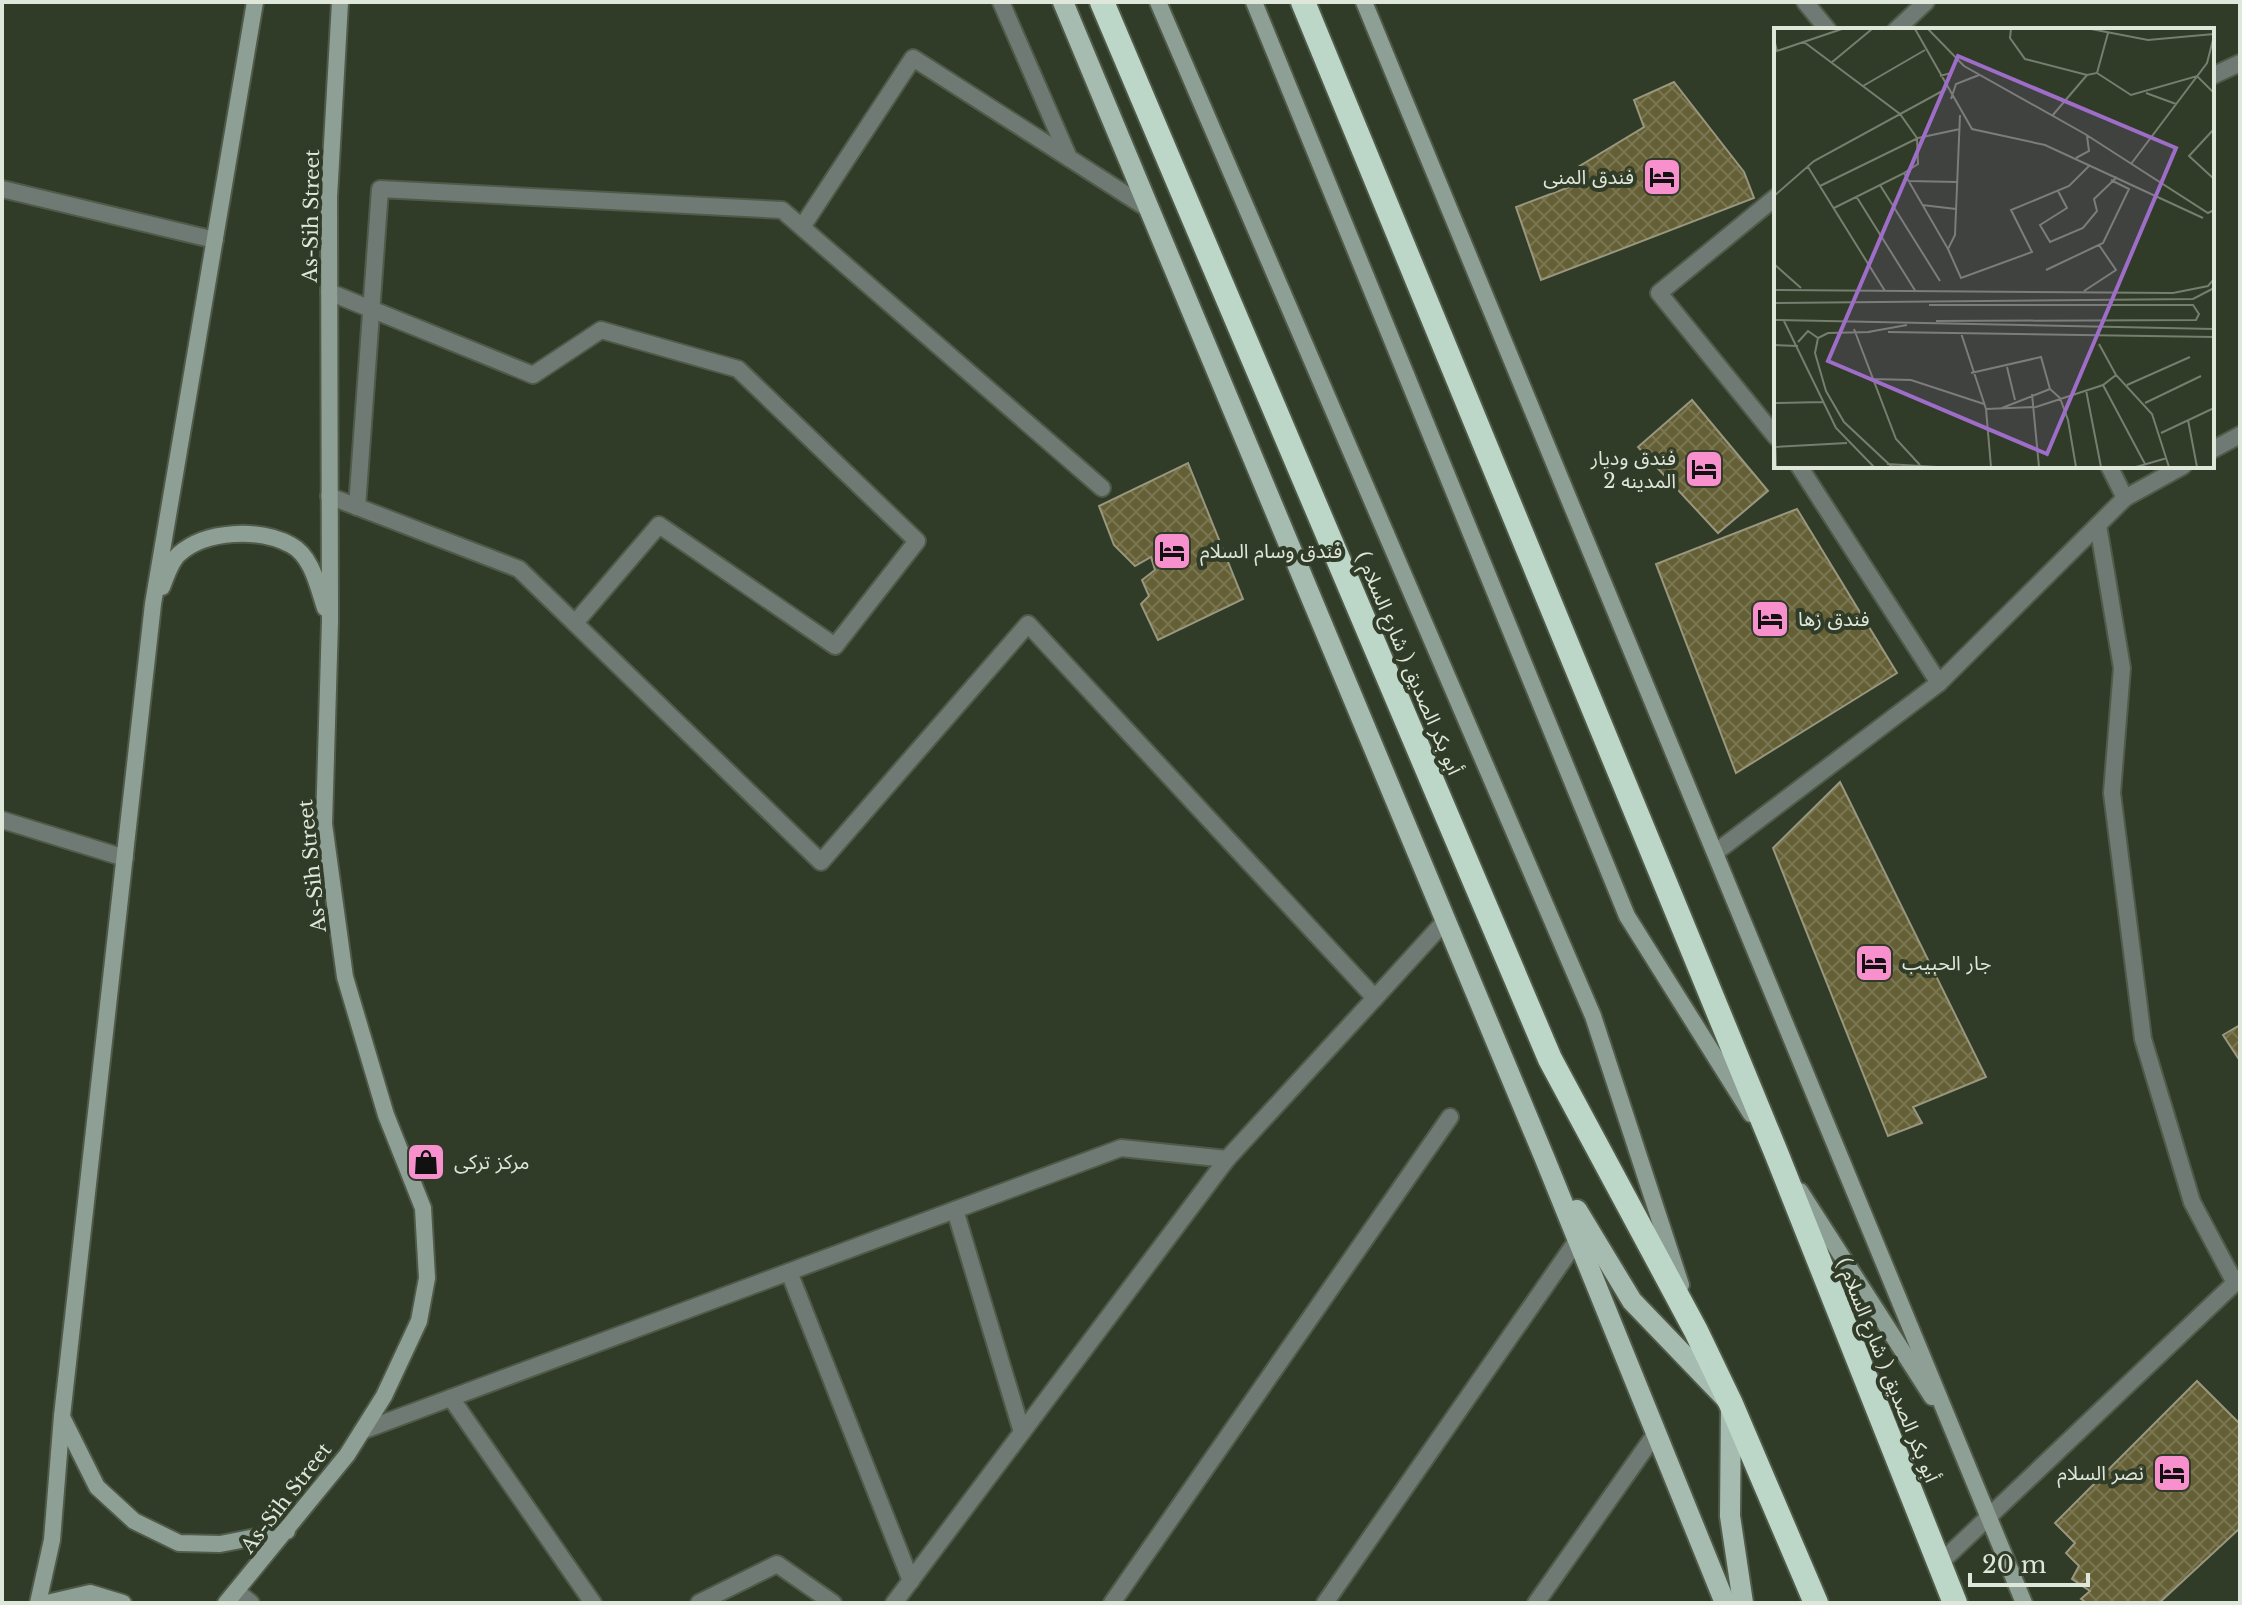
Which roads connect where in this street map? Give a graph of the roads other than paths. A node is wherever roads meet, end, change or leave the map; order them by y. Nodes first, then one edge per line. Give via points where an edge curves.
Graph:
1 (255, 2) edge
2 (340, 2) edge
3 (1001, 2) edge
4 (1063, 2) edge
5 (1102, 2) edge
6 (1158, 2) edge
7 (1254, 2) edge
8 (1303, 2) edge
9 (1364, 2) edge
10 (1805, 2) edge
11 (1926, 2) edge
12 (1826, 28) edge
13 (1898, 28) edge
14 (2240, 63) edge
15 (2214, 75) edge
16 (1069, 158) junction
17 (2, 189) edge
18 (1774, 199) edge
19 (1150, 210) junction
20 (802, 227) junction
21 (215, 240) junction
22 (329, 292) junction
23 (369, 308) junction
24 (1774, 435) edge
25 (2240, 435) edge
26 (2214, 449) edge
27 (2110, 468) edge
28 (2179, 468) edge
29 (1804, 471) edge
30 (1102, 488) dead end
31 (329, 496) junction
32 (2125, 498) junction
33 (357, 507) junction
34 (2098, 525) junction
35 (153, 604) junction
36 (330, 621) junction
37 (575, 623) junction
38 (1939, 683) junction
39 (2, 820) edge
40 (1716, 852) junction
41 (125, 858) junction
42 (1446, 920) junction
43 (1375, 998) junction
44 (1450, 1117) dead end
45 (1777, 1155) junction
46 (1227, 1159) junction
47 (1545, 1159) junction
48 (955, 1210) junction
49 (1578, 1239) junction
50 (789, 1272) junction
51 (2237, 1280) edge
52 (1696, 1331) junction
53 (451, 1398) junction
54 (1731, 1404) junction
55 (62, 1416) junction
56 (362, 1431) junction
57 (1022, 1432) junction
58 (1955, 1432) junction
59 (1656, 1433) junction
60 (1989, 1517) junction
61 (287, 1531) junction
62 (1939, 1564) junction
63 (911, 1581) junction
64 (231, 1597) edge
65 (38, 1603) edge
66 (47, 1603) edge
67 (123, 1603) edge
68 (251, 1603) edge
69 (593, 1603) edge
70 (699, 1603) edge
71 (833, 1603) edge
72 (894, 1603) edge
73 (1112, 1603) edge
74 (1325, 1603) edge
75 (1536, 1603) edge
76 (1725, 1603) edge
77 (1743, 1603) edge
78 (1816, 1603) edge
79 (1955, 1603) edge
80 (2024, 1603) edge

1 - 21 main road
2 - 22 main road, As-Sih Street
3 - 16 street
4 - 19 main road
5 - 52 highway, ( شارع السلام ) أبو بكر الصديق via 1550,1059
6 - 52 main road, ( شارع السلام ) أبو بكر الصديق via 1593,1016
7 - 45 main road, ( شارع السلام ) أبو بكر الصديق via 1627,916
8 - 45 highway, ( شارع السلام ) أبو بكر الصديق
9 - 40 main road
10 - 12 street
11 - 13 street
14 - 15 street
16 - 19 street
16 - 20 street via 913,58
17 - 21 street
18 - 24 street via 1659,293
19 - 42 main road
20 - 23 street via 782,210 380,189
20 - 30 street
21 - 35 main road
22 - 23 street
22 - 31 main road, As-Sih Street
23 - 33 street
23 - 37 street via 533,375 601,330 738,369 917,541 835,646 659,525
25 - 26 street
27 - 32 street
28 - 32 street
29 - 38 street
31 - 33 street
31 - 36 main road, As-Sih Street
32 - 34 street
33 - 37 street via 519,569
34 - 38 street
34 - 51 street via 2122,668 2112,793 2143,1039 2192,1202
35 - 36 main road via 178,555 210,538 248,533 292,545 310,565
35 - 41 main road
36 - 56 main road, As-Sih Street via 324,824 345,977 386,1115 423,1208 427,1278 419,1321
37 - 43 street via 821,862 1028,624
38 - 40 street
39 - 41 street
40 - 58 main road
41 - 55 main road
42 - 43 street
42 - 47 main road
43 - 46 street
44 - 73 street
45 - 58 main road
45 - 62 highway, ( شارع السلام ) أبو بكر الصديق
46 - 48 street via 1121,1148
46 - 57 street
47 - 49 main road
47 - 54 main road via 1632,1301
48 - 50 street
48 - 57 street
49 - 59 main road
49 - 74 street
50 - 53 street
50 - 63 street
51 - 60 street
52 - 54 highway, ( شارع السلام ) أبو بكر الصديق
53 - 56 street
53 - 69 street
54 - 77 main road via 1730,1516
54 - 78 highway, ( شارع السلام ) أبو بكر الصديق
55 - 61 main road via 97,1487 134,1521 179,1543 220,1544
55 - 65 main road via 52,1540
56 - 61 main road, As-Sih Street
57 - 63 street
58 - 60 main road
59 - 75 street
59 - 76 main road
60 - 62 street
60 - 80 main road
61 - 64 main road, As-Sih Street
62 - 79 highway, ( شارع السلام ) أبو بكر الصديق
63 - 72 street
64 - 68 street
66 - 67 main road via 90,1593
70 - 71 street via 777,1564

